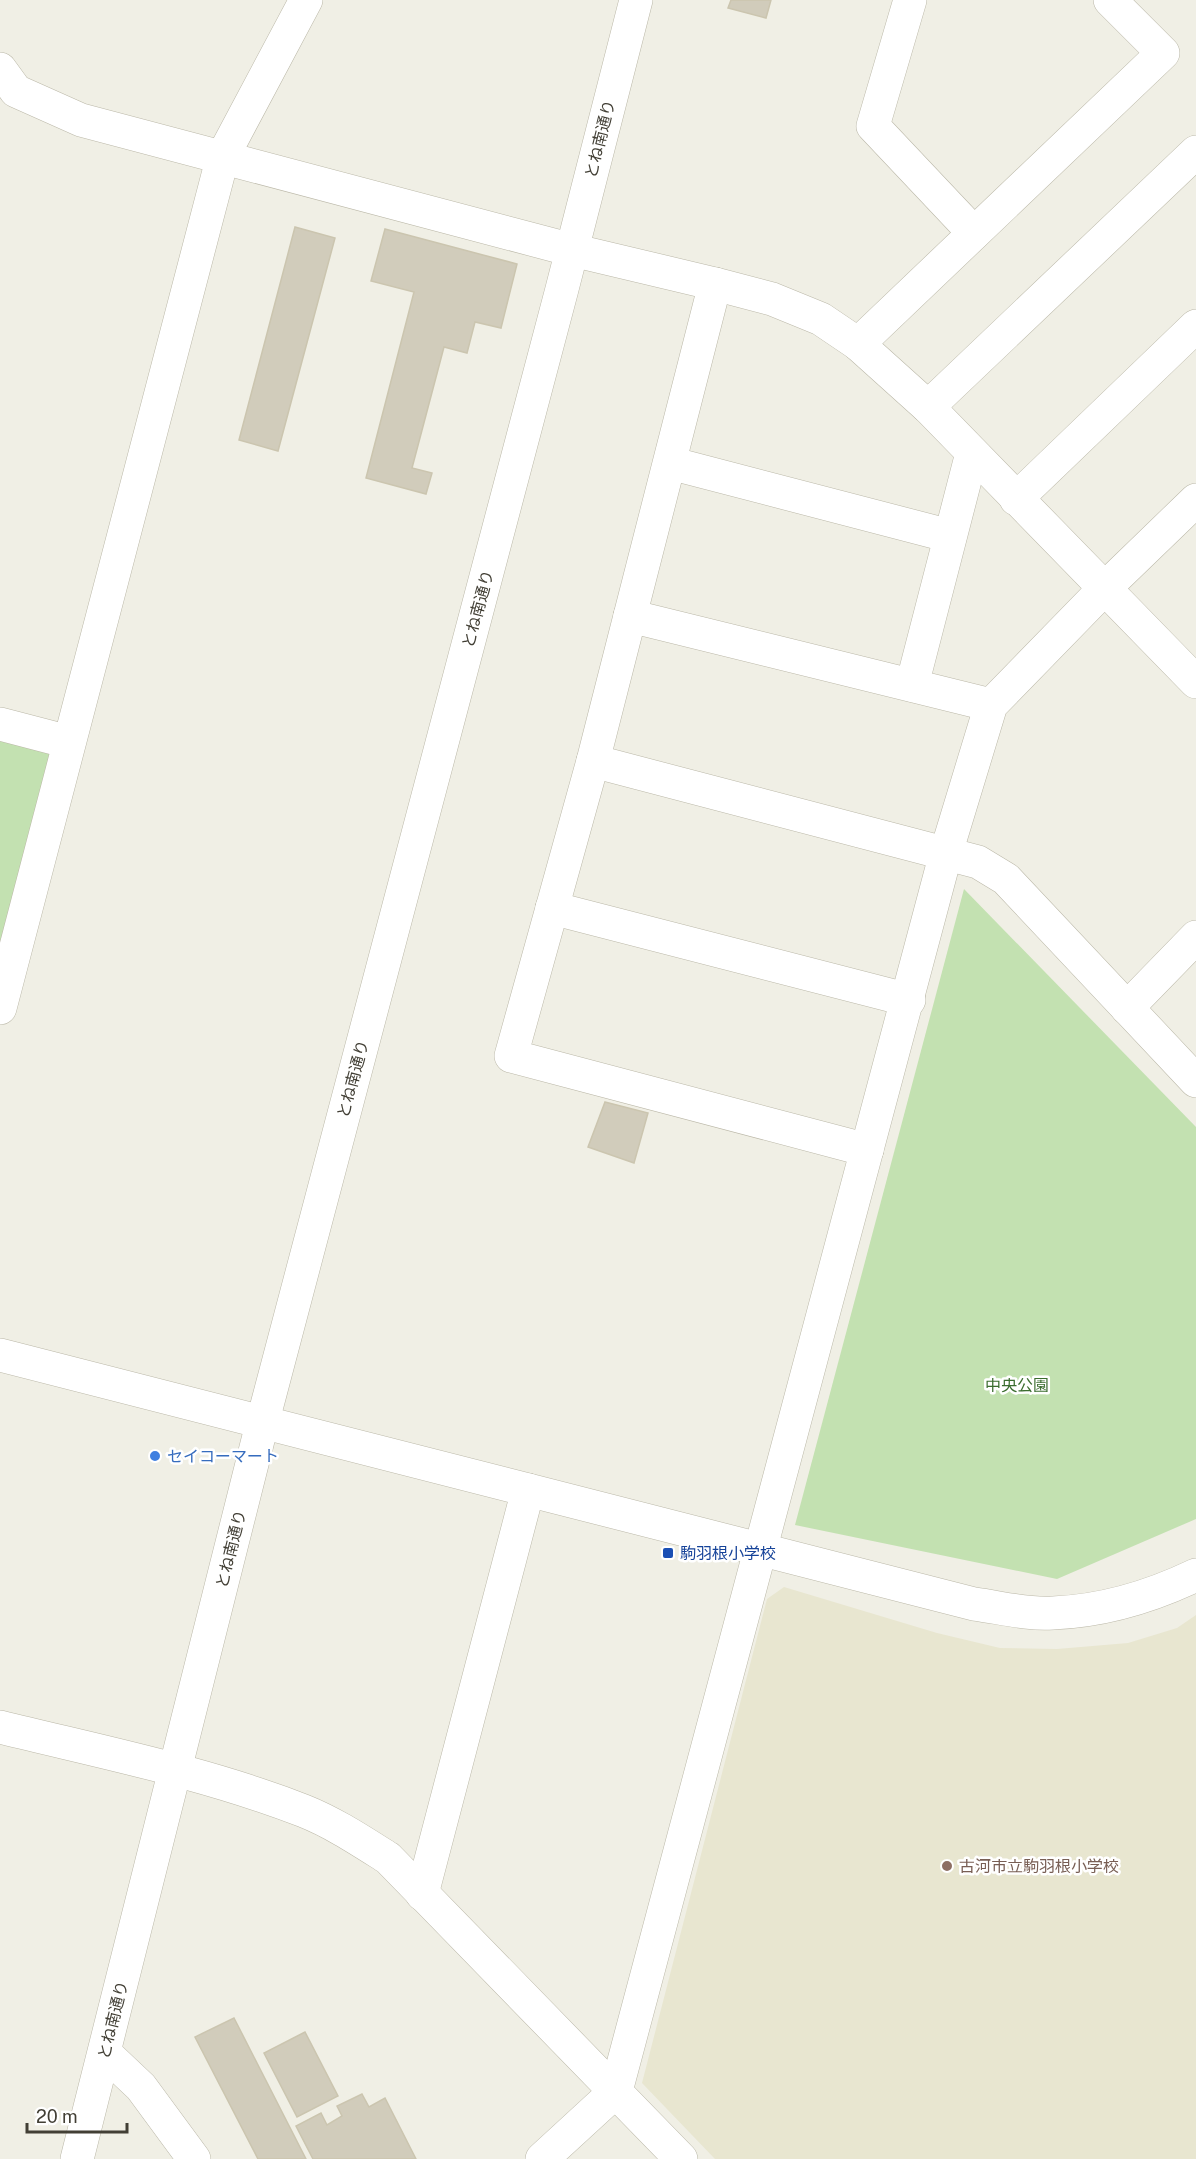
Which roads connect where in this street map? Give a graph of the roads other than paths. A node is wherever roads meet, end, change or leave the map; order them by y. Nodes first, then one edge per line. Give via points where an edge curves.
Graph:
1 (306, 0) edge
2 (636, 0) edge
3 (910, 0) edge
4 (1110, 0) edge
5 (0, 69) edge
6 (1196, 152) edge
7 (223, 156) junction
8 (974, 233) junction
9 (572, 250) junction
10 (716, 284) junction
11 (1196, 326) edge
12 (858, 344) junction
13 (928, 407) junction
14 (972, 453) junction
15 (670, 463) junction
16 (1016, 499) junction
17 (1196, 500) edge
18 (950, 536) junction
19 (1105, 588) junction
20 (630, 616) junction
21 (1195, 678) edge
22 (912, 685) junction
23 (991, 705) junction
24 (0, 724) edge
25 (69, 742) junction
26 (593, 761) junction
27 (946, 853) junction
28 (552, 908) junction
29 (1196, 937) edge
30 (909, 1000) junction
31 (0, 1008) edge
32 (1127, 1008) junction
33 (1196, 1081) edge
34 (867, 1150) junction
35 (0, 1355) edge
36 (262, 1424) junction
37 (528, 1490) junction
38 (761, 1550) junction
39 (1196, 1575) edge
40 (0, 1727) edge
41 (175, 1771) junction
42 (422, 1894) junction
43 (105, 2053) junction
44 (616, 2091) junction
45 (77, 2159) edge
46 (194, 2159) edge
47 (542, 2159) edge
48 (681, 2159) edge

1 - 7 street
2 - 9 street, とね南通り
3 - 8 street via 873,126
4 - 8 street via 1163,53
5 - 7 street via 16,91 81,120
6 - 13 street
7 - 9 street
7 - 25 street
8 - 12 street
9 - 10 street
9 - 36 street, とね南通り
10 - 12 street via 772,299 821,319
10 - 15 street
11 - 16 street
12 - 13 street
13 - 14 street
14 - 16 street
14 - 18 street
15 - 18 street
15 - 20 street
16 - 19 street
17 - 19 street
18 - 22 street
19 - 21 street
19 - 23 street
20 - 22 street
20 - 26 street
22 - 23 street
23 - 27 street
24 - 25 street
25 - 31 street
26 - 27 street
26 - 28 street
27 - 30 street
27 - 32 street via 978,862 1006,879
28 - 30 street
28 - 34 street via 512,1056
29 - 32 street
30 - 34 street
32 - 33 street
34 - 38 street
35 - 36 street
36 - 37 street
36 - 41 street, とね南通り
37 - 38 street
37 - 42 street
38 - 39 street via 974,1605 1051,1614 1108,1607 1154,1595
38 - 44 street
40 - 41 street
41 - 42 street via 304,1811 346,1831 388,1858
41 - 43 street, とね南通り
42 - 44 street
43 - 45 street, とね南通り
43 - 46 street via 141,2087
44 - 47 street
44 - 48 street

